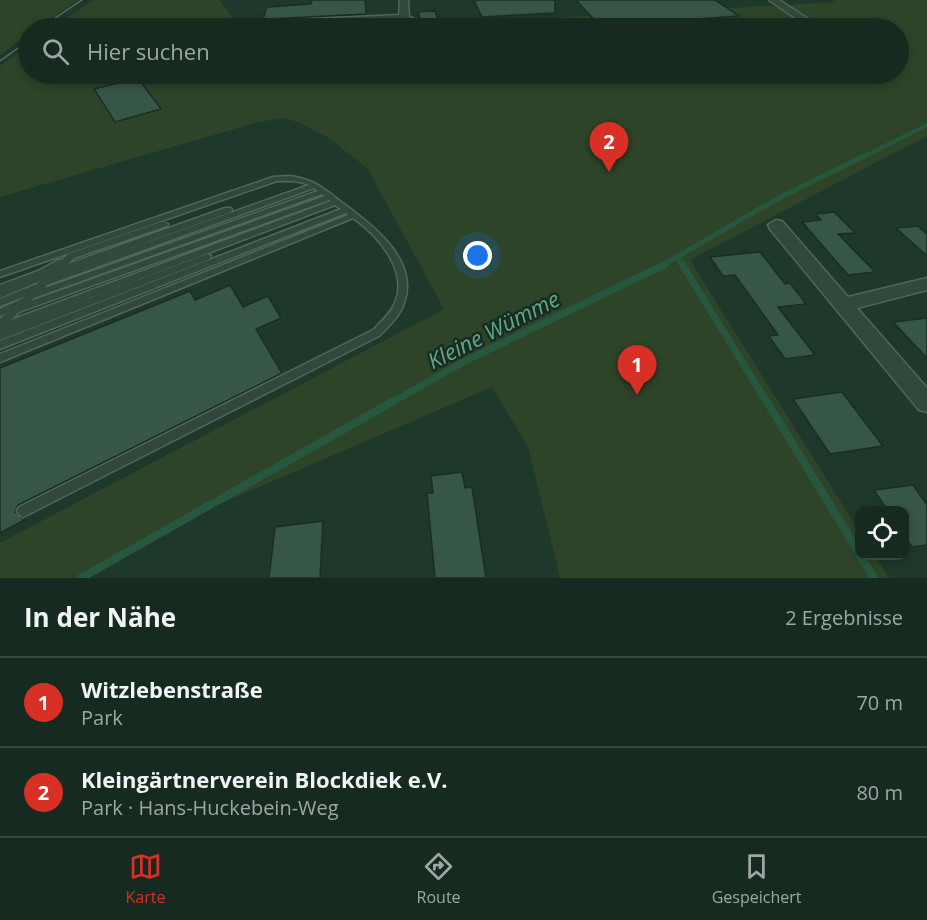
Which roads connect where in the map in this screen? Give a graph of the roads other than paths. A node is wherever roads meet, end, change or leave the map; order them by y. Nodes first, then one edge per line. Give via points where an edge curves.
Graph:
1 (404, 0) edge
2 (773, 0) edge
3 (404, 18) edge
4 (801, 18) edge
5 (296, 177) junction
6 (332, 199) junction
7 (776, 225) dead end
8 (82, 246) junction
9 (71, 256) junction
10 (57, 270) junction
11 (0, 274) edge
12 (0, 281) edge
13 (44, 284) junction
14 (927, 284) edge
15 (0, 288) edge
16 (0, 295) edge
17 (31, 296) junction
18 (0, 303) edge
19 (843, 305) junction
20 (16, 310) junction
21 (0, 313) edge
22 (0, 319) edge
23 (0, 327) edge
24 (0, 336) edge
25 (0, 345) edge
26 (0, 358) edge
27 (927, 403) edge
28 (23, 511) dead end

1 - 3 street
2 - 4 street
5 - 6 lane
5 - 8 lane via 276,179
5 - 9 lane
6 - 10 lane
6 - 13 lane
6 - 17 lane
6 - 20 lane
6 - 23 lane
6 - 24 lane
6 - 25 lane
6 - 26 lane
6 - 28 lane via 375,231 398,263 403,287 401,300 395,313 376,333
7 - 19 street
8 - 9 lane
8 - 11 lane
9 - 10 lane
9 - 12 lane
9 - 15 lane via 41,273
10 - 13 lane
10 - 16 lane
13 - 17 lane
13 - 18 lane
14 - 19 street
17 - 20 lane
17 - 21 lane
19 - 27 street
20 - 22 lane
20 - 23 lane

